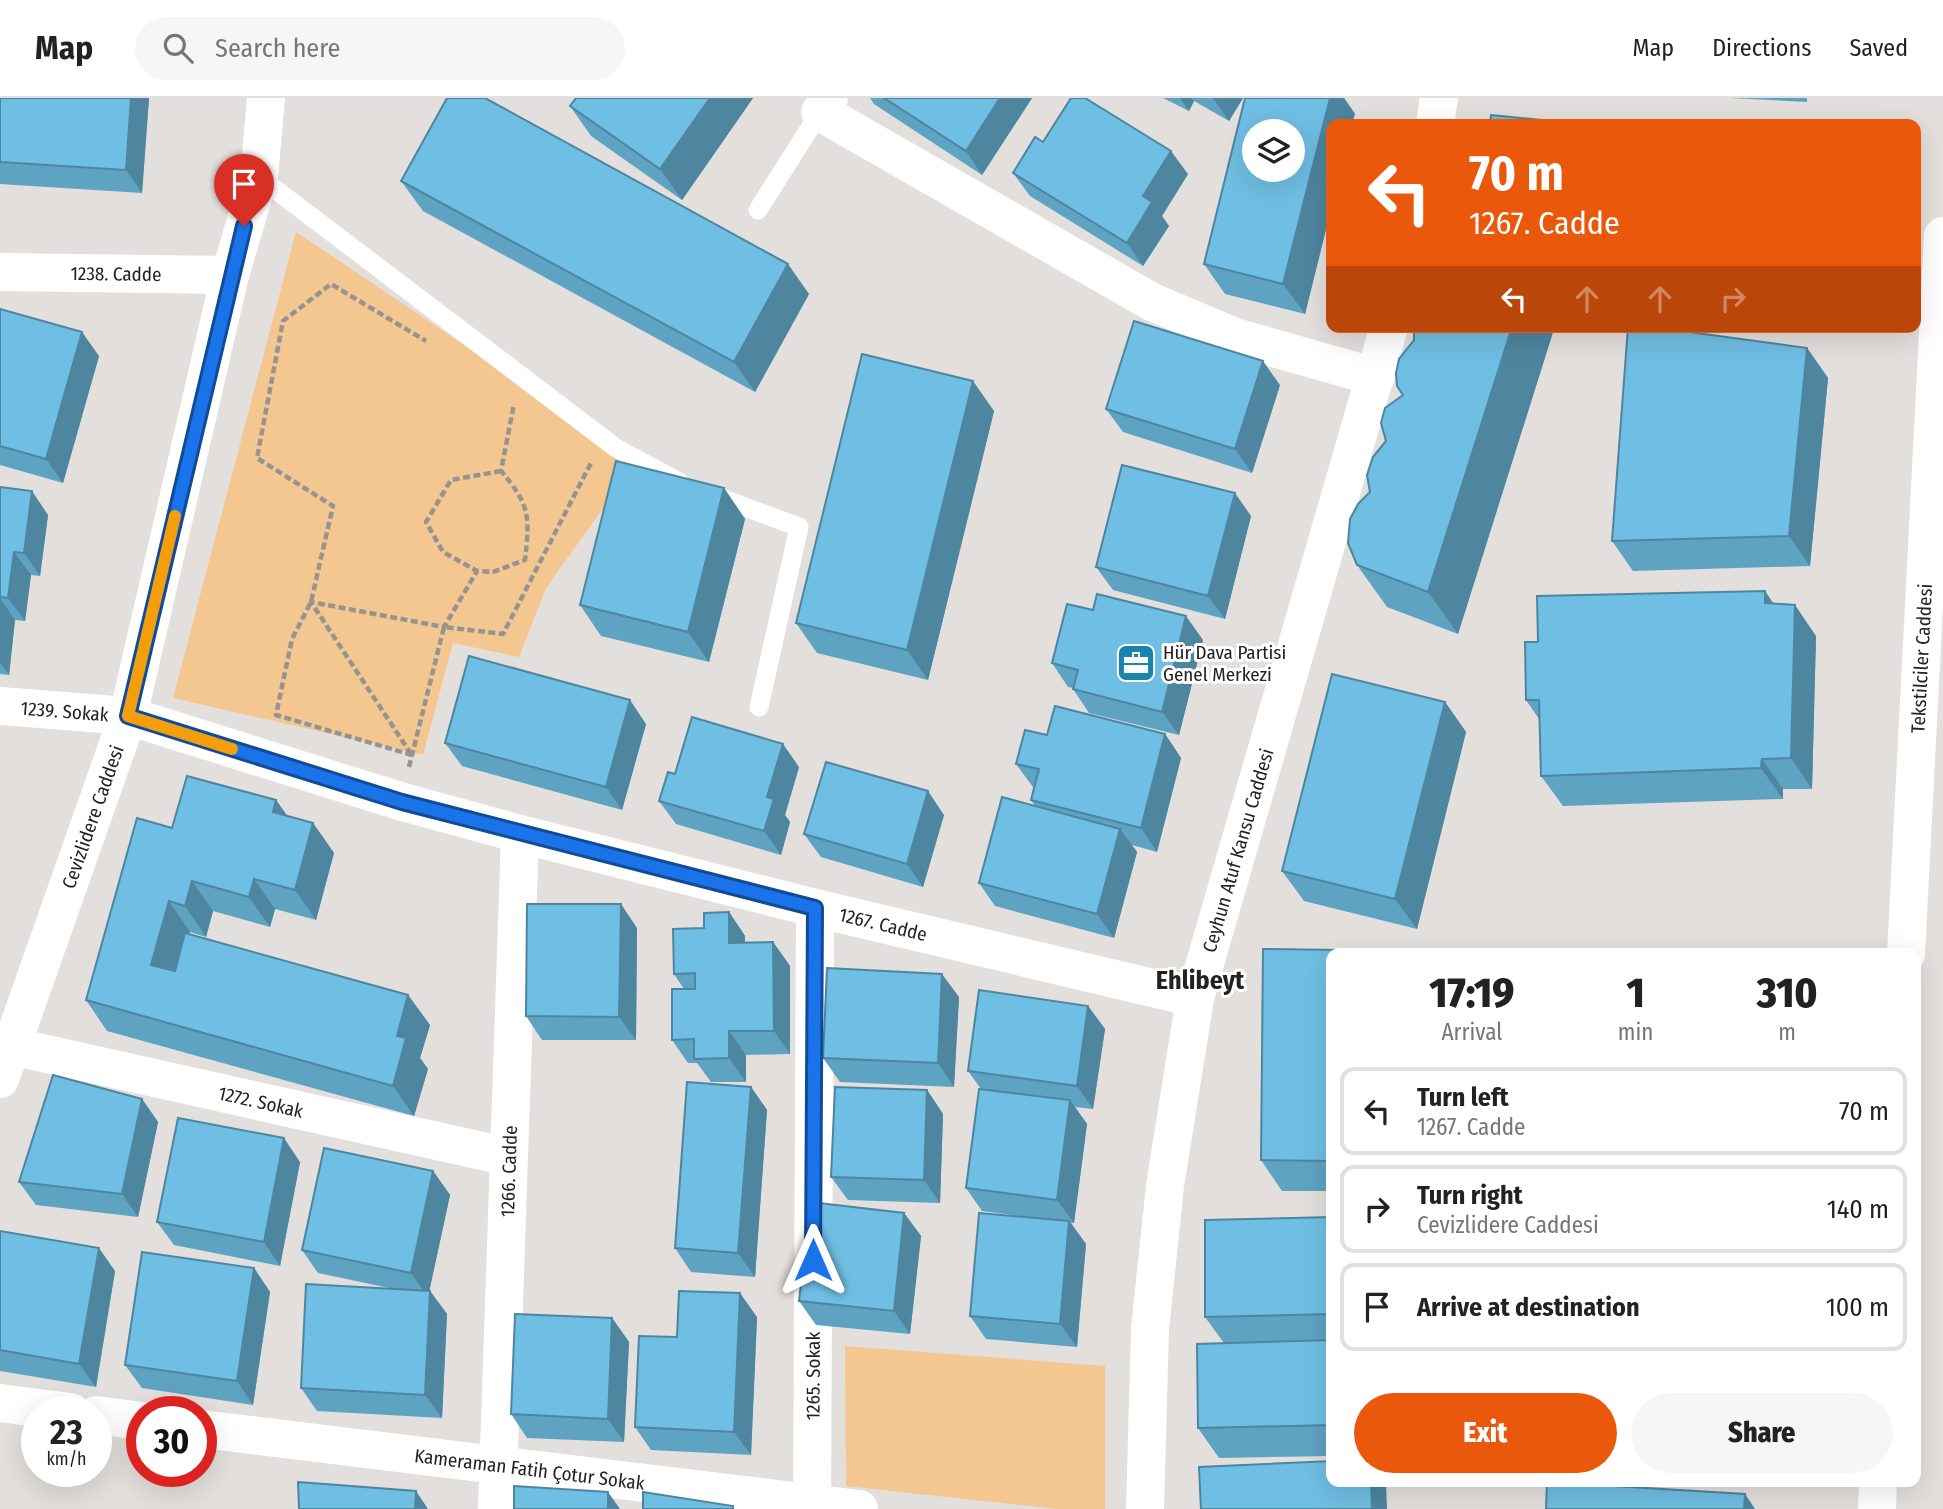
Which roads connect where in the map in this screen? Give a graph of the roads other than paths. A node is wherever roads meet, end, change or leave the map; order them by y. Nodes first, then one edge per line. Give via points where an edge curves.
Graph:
1 (266, 98) edge
2 (1439, 98) edge
3 (825, 105) edge
4 (1437, 119) edge
5 (259, 177) junction
6 (758, 210) dead end
7 (1943, 236) edge
8 (0, 272) edge
9 (230, 275) junction
10 (1387, 333) edge
11 (1376, 377) junction
12 (0, 706) edge
13 (760, 707) dead end
14 (128, 716) junction
15 (520, 834) junction
16 (815, 908) junction
17 (1906, 948) edge
18 (1195, 998) junction
19 (6, 1063) edge
20 (509, 1157) junction
21 (0, 1404) edge
22 (21, 1406) edge
23 (217, 1431) edge
24 (498, 1466) junction
25 (1878, 1487) edge
26 (812, 1506) edge
27 (497, 1509) edge
28 (859, 1509) edge
29 (1145, 1509) edge
30 (1877, 1509) edge

1 - 5 street, Cevizlidere Caddesi
2 - 4 street
3 - 6 lane
3 - 11 street via 1152,302 1236,337
5 - 9 street, Cevizlidere Caddesi
5 - 13 lane via 616,448 678,482 799,527
7 - 17 street, Tekstilciler Caddesi
8 - 9 street, 1238. Cadde
9 - 14 street, Cevizlidere Caddesi
10 - 11 street, Ceyhun Atuf Kansu Caddesi
11 - 18 street, Ceyhun Atuf Kansu Caddesi
12 - 14 street, 1239. Sokak
14 - 15 street, 1267. Cadde
14 - 19 street, Cevizlidere Caddesi
15 - 16 street, 1267. Cadde
15 - 20 street, 1266. Cadde
16 - 18 street, 1267. Cadde
16 - 26 street, 1265. Sokak
18 - 29 street, Ceyhun Atuf Kansu Caddesi via 1165,1186 1151,1316
19 - 20 street, 1272. Sokak
20 - 24 street, 1266. Cadde
21 - 22 street
23 - 24 street, Kameraman Fatih Çotur Sokak
24 - 26 street, Kameraman Fatih Çotur Sokak
24 - 27 street, 1266. Cadde
25 - 30 street
26 - 28 street, Kameraman Fatih Çotur Sokak

